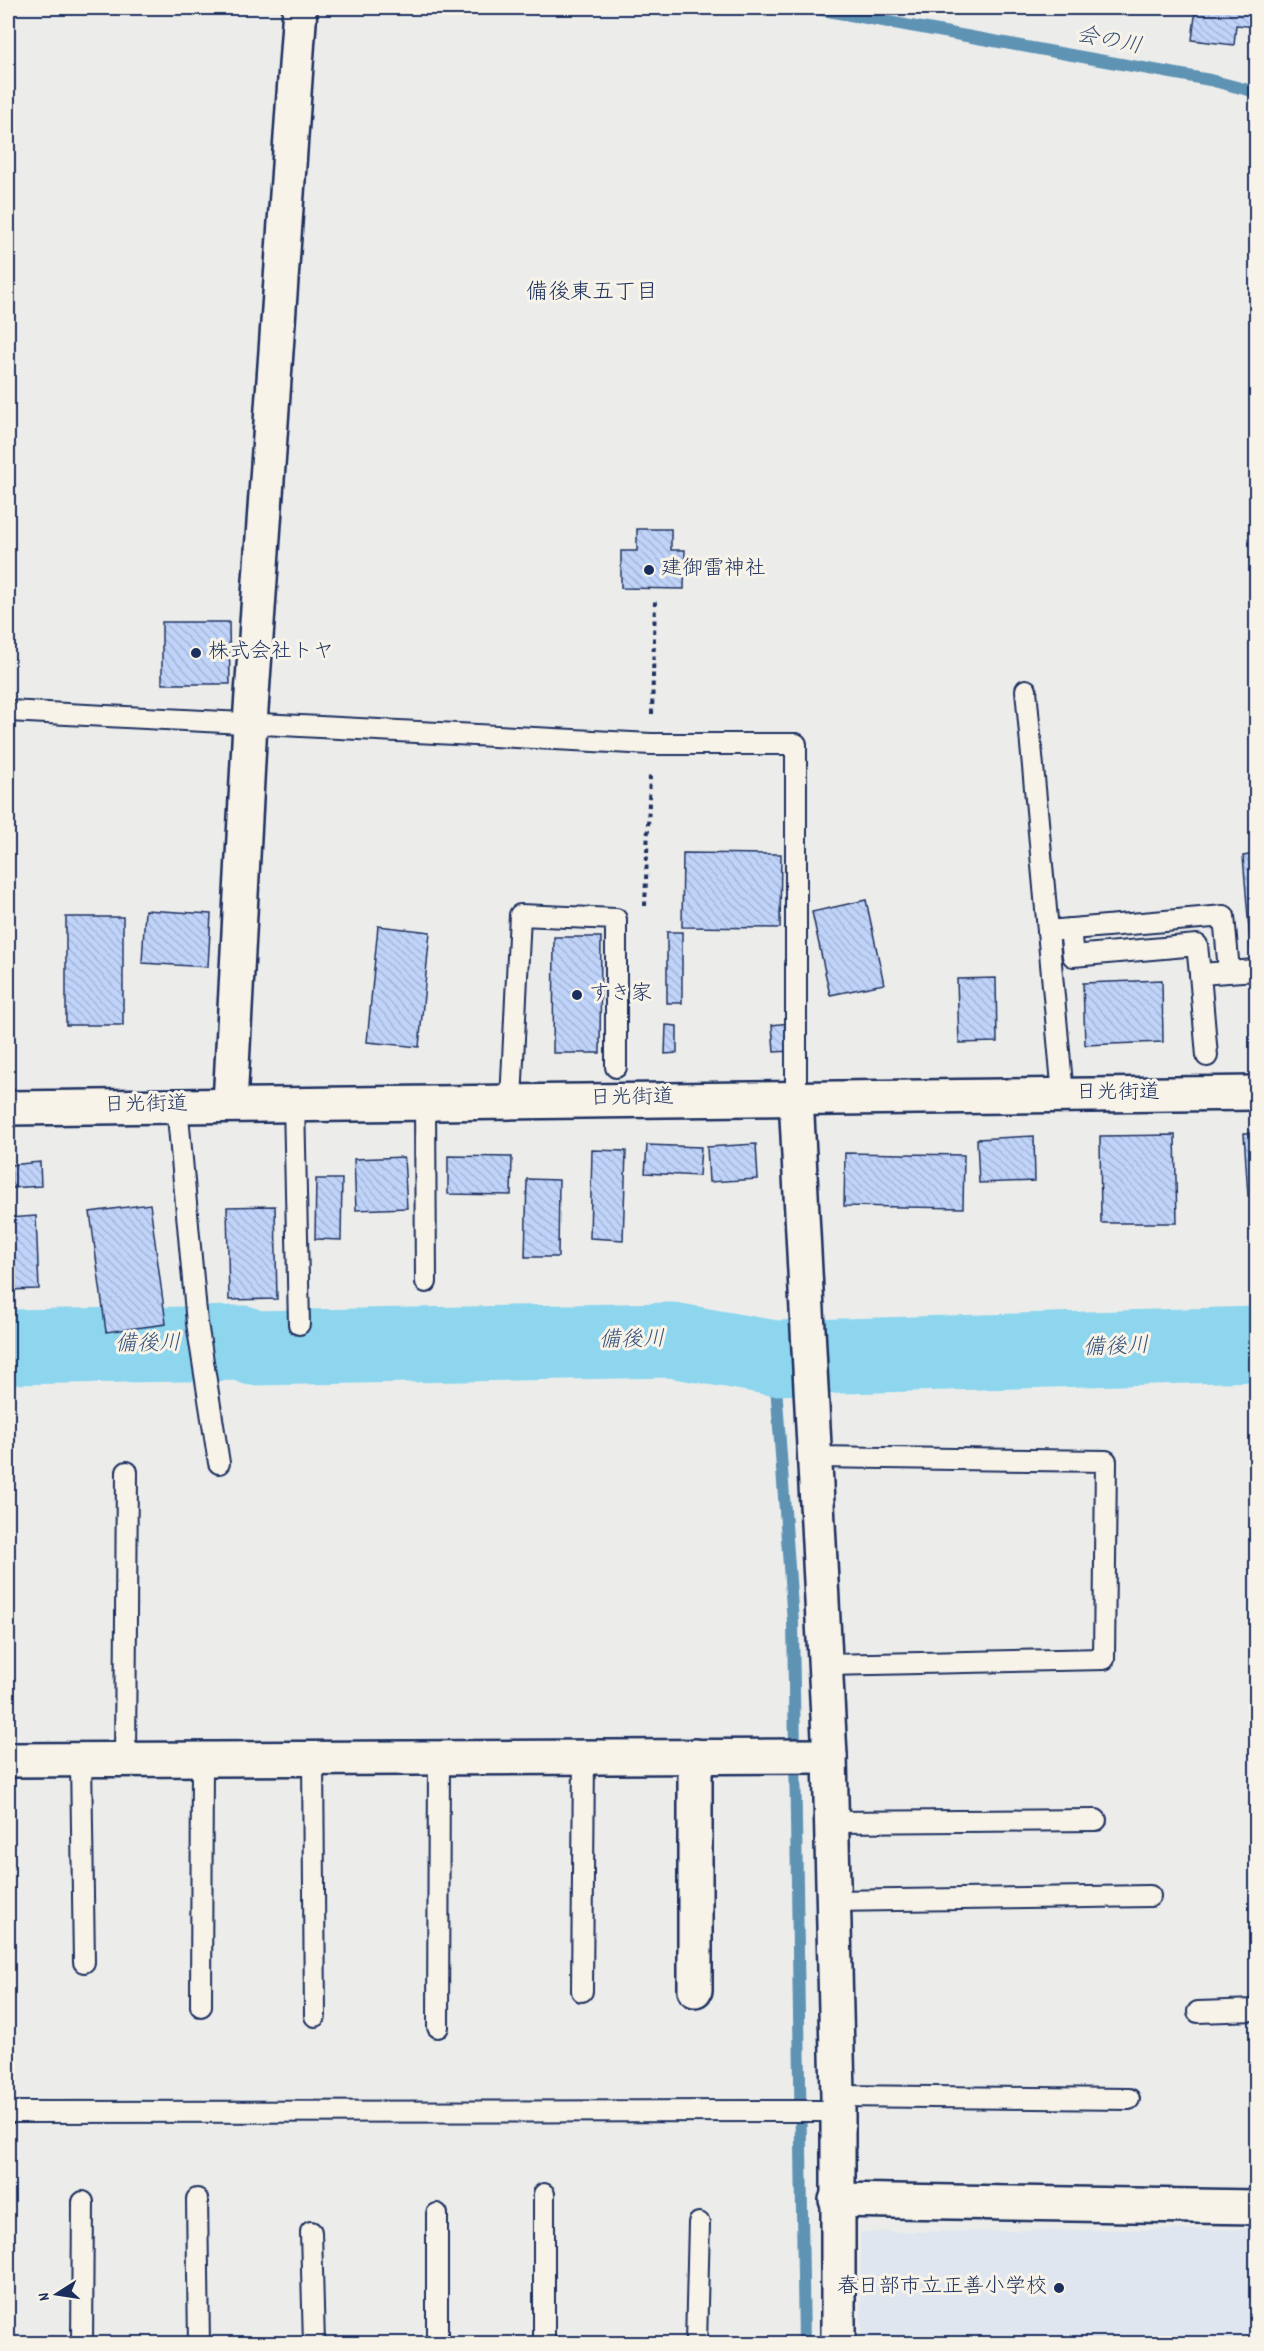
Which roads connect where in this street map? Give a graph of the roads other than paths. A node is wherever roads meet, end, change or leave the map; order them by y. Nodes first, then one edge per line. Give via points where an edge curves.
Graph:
1 (300, 8) edge
2 (1026, 690) dead end
3 (8, 711) edge
4 (250, 723) junction
5 (1070, 929) junction
6 (1048, 931) junction
7 (1257, 969) edge
8 (1229, 972) junction
9 (1200, 974) junction
10 (1207, 1056) dead end
11 (616, 1067) dead end
12 (1257, 1093) edge
13 (1063, 1095) junction
14 (796, 1097) junction
15 (512, 1101) junction
16 (425, 1102) junction
17 (230, 1104) junction
18 (294, 1104) junction
19 (177, 1105) junction
20 (8, 1108) edge
21 (426, 1282) dead end
22 (299, 1324) dead end
23 (815, 1457) junction
24 (219, 1463) dead end
25 (127, 1472) dead end
26 (826, 1665) junction
27 (695, 1756) junction
28 (830, 1756) junction
29 (584, 1757) junction
30 (439, 1758) junction
31 (125, 1759) junction
32 (202, 1759) junction
33 (313, 1759) junction
34 (8, 1760) edge
35 (81, 1760) junction
36 (1096, 1820) dead end
37 (832, 1822) junction
38 (1150, 1896) dead end
39 (833, 1901) junction
40 (84, 1962) dead end
41 (695, 1990) dead end
42 (582, 1991) dead end
43 (201, 2006) dead end
44 (1257, 2010) edge
45 (1198, 2012) dead end
46 (315, 2016) dead end
47 (438, 2027) dead end
48 (1129, 2099) dead end
49 (838, 2104) junction
50 (8, 2112) edge
51 (544, 2194) dead end
52 (197, 2199) dead end
53 (836, 2200) junction
54 (83, 2202) dead end
55 (1257, 2207) edge
56 (437, 2214) dead end
57 (699, 2223) dead end
58 (311, 2232) dead end
59 (82, 2343) edge
60 (199, 2343) edge
61 (314, 2343) edge
62 (437, 2343) edge
63 (544, 2343) edge
64 (696, 2343) edge
65 (838, 2343) edge

1 - 4 main road
2 - 6 lane
3 - 4 lane
4 - 14 lane via 651,744 796,744
4 - 17 main road
5 - 6 lane
5 - 8 lane via 1224,916
5 - 9 lane via 1073,957 1197,945
6 - 13 lane
7 - 8 lane
8 - 9 lane
9 - 10 lane
11 - 15 lane via 616,919 520,915
12 - 13 main road, 日光街道
13 - 14 main road, 日光街道
14 - 15 main road, 日光街道
14 - 23 main road
15 - 16 main road, 日光街道
16 - 18 main road, 日光街道
16 - 21 lane
17 - 18 main road, 日光街道
17 - 19 main road, 日光街道
18 - 22 lane
19 - 20 main road, 日光街道
19 - 24 lane via 197,1323
23 - 26 main road
23 - 26 lane via 1106,1461 1104,1659
25 - 31 lane
26 - 28 main road
27 - 28 main road
27 - 29 main road
27 - 41 main road
28 - 37 main road
29 - 30 main road
29 - 42 lane
30 - 33 main road
30 - 47 lane
31 - 32 main road
31 - 35 main road
32 - 33 main road
32 - 43 lane
33 - 46 lane
34 - 35 main road
35 - 40 lane
36 - 37 lane
37 - 39 main road
38 - 39 lane
39 - 49 main road
44 - 45 lane
48 - 49 lane
49 - 50 lane
49 - 53 main road
51 - 63 lane
52 - 60 lane
53 - 55 main road
53 - 65 main road
54 - 59 lane
56 - 62 lane
57 - 64 lane
58 - 61 lane

